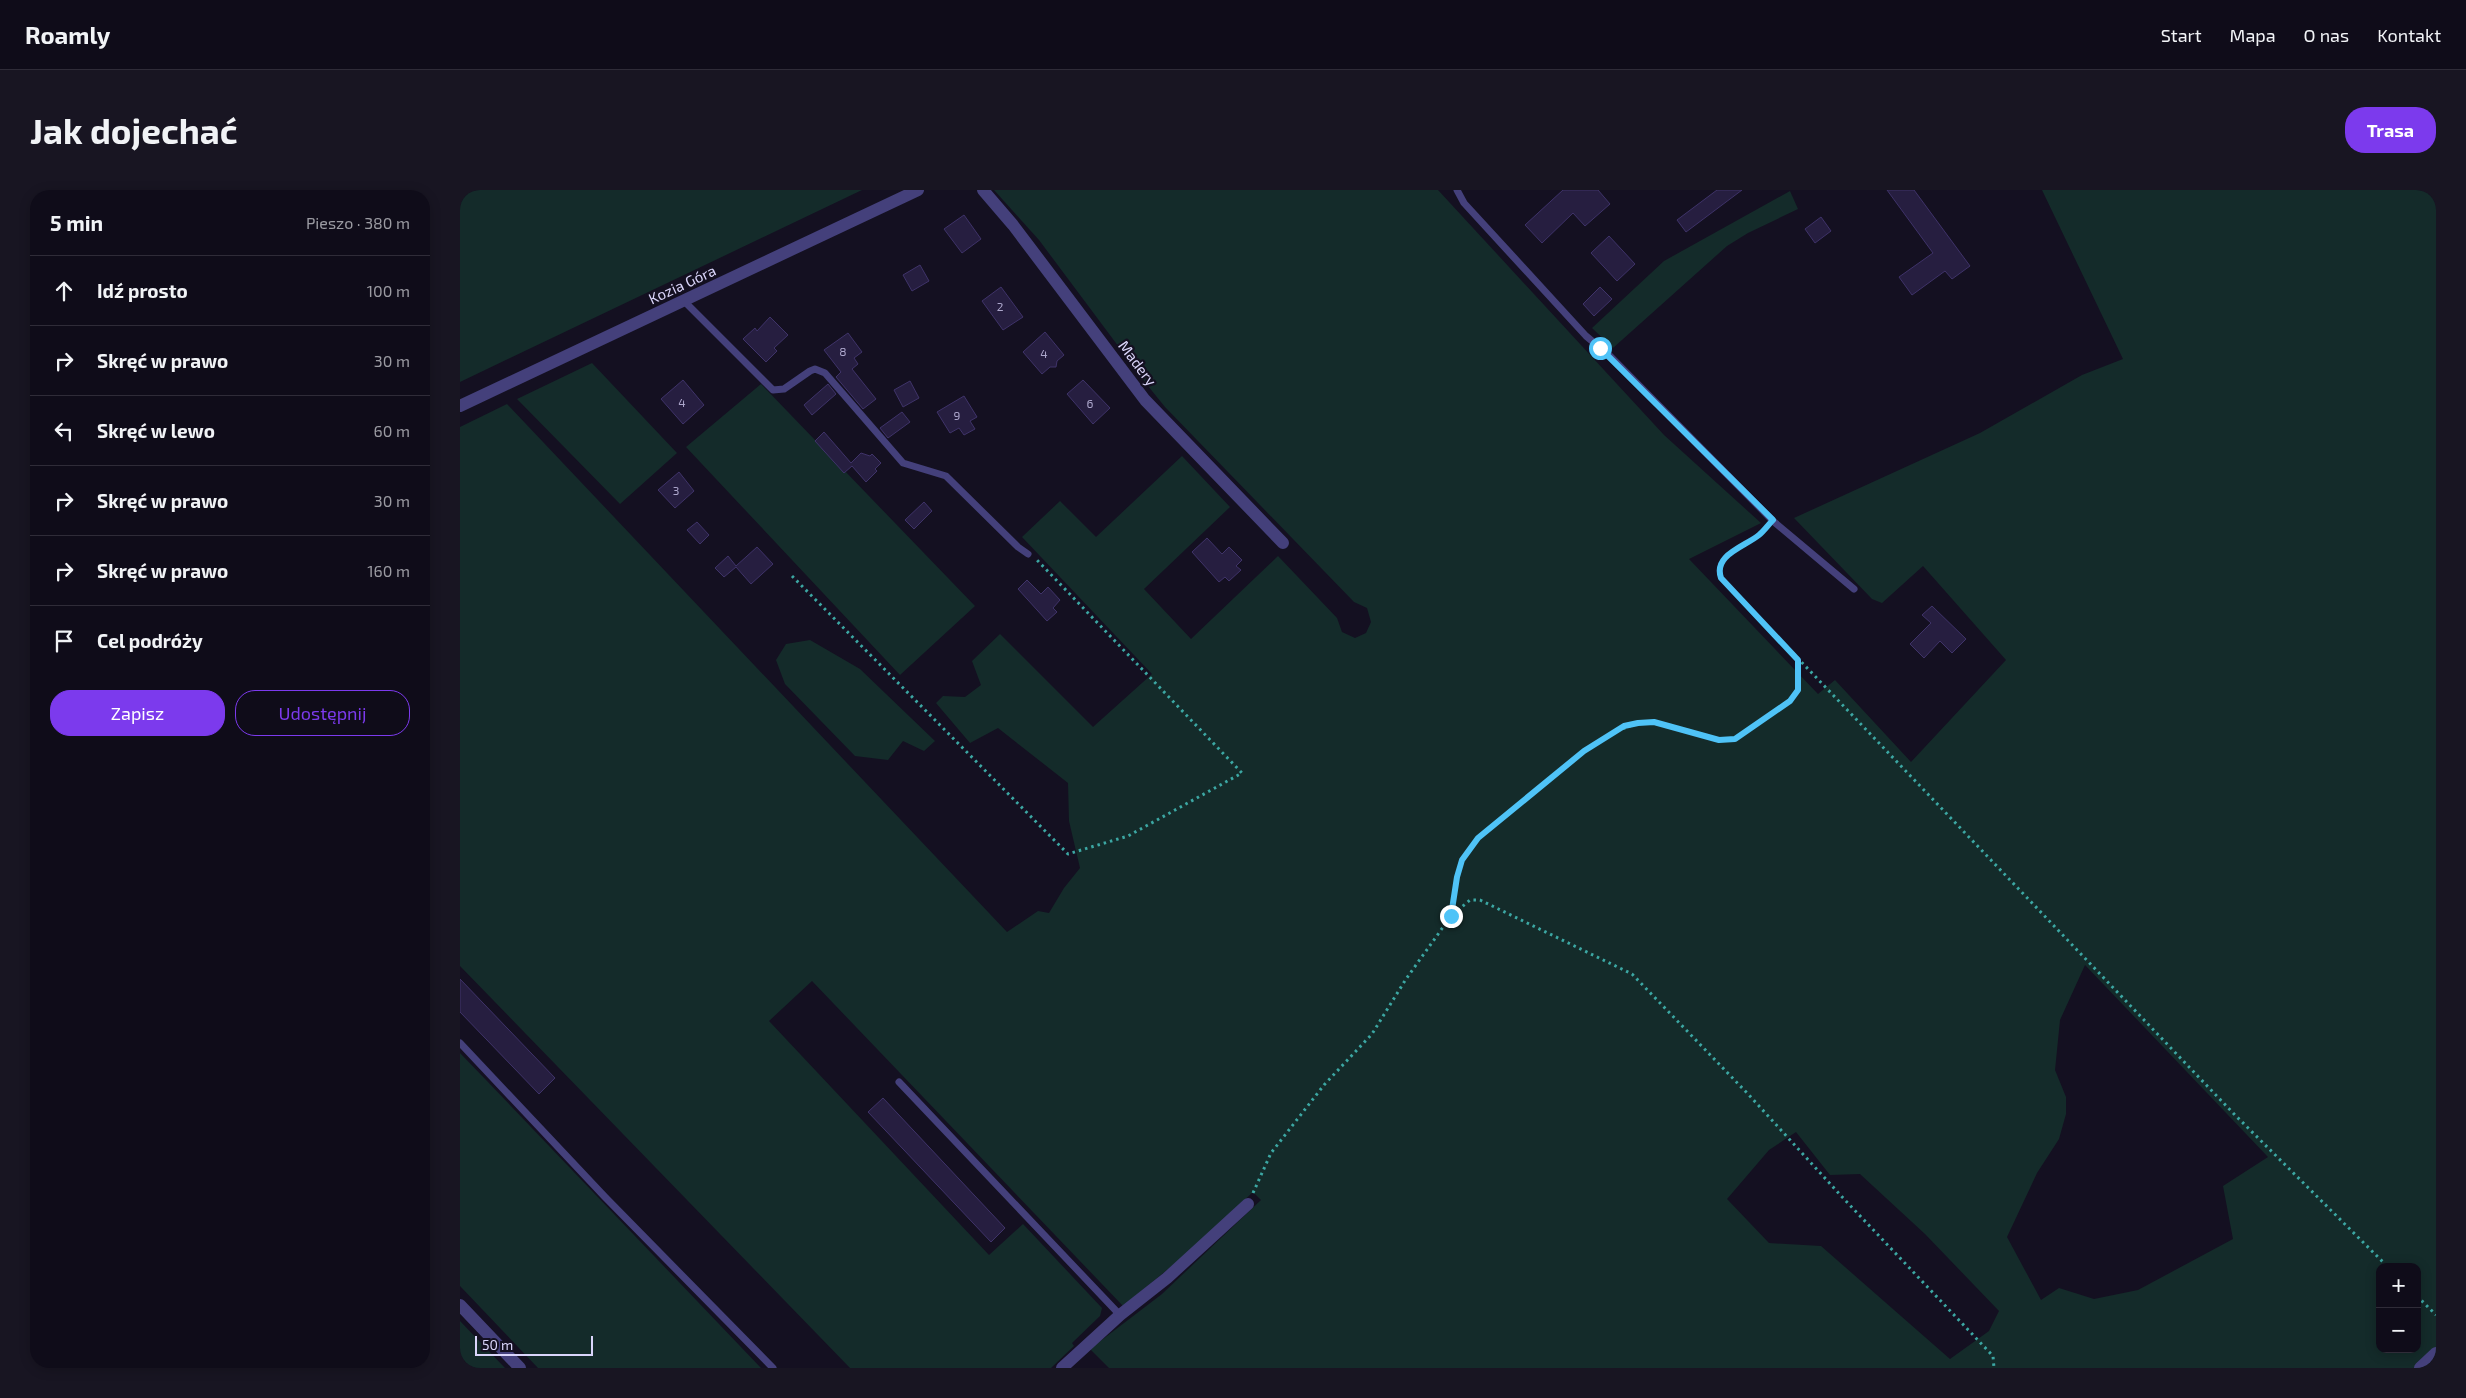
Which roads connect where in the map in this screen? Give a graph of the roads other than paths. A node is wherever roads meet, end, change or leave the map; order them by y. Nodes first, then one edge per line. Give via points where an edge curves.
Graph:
1 (918, 190) edge
2 (983, 190) edge
3 (1457, 190) edge
4 (684, 301) junction
5 (460, 406) edge
6 (1283, 543) dead end
7 (1028, 554) road end
8 (1854, 589) dead end
9 (460, 1043) edge
10 (899, 1082) dead end
11 (1248, 1204) road end
12 (460, 1305) edge
13 (1120, 1315) junction
14 (2436, 1353) edge
15 (520, 1368) edge
16 (773, 1368) edge
17 (1062, 1368) edge
18 (2420, 1368) edge

1 - 4 street, Kozia Góra
2 - 6 street, Madery via 1145,400
3 - 8 lane via 1464,203 1586,336 1610,356 1773,520
4 - 5 street, Kozia Góra
4 - 7 lane via 773,390 784,389 810,371 825,373 903,462 946,476
9 - 16 lane
10 - 13 lane
11 - 13 street via 1167,1278
12 - 15 street
13 - 17 street
14 - 18 street

